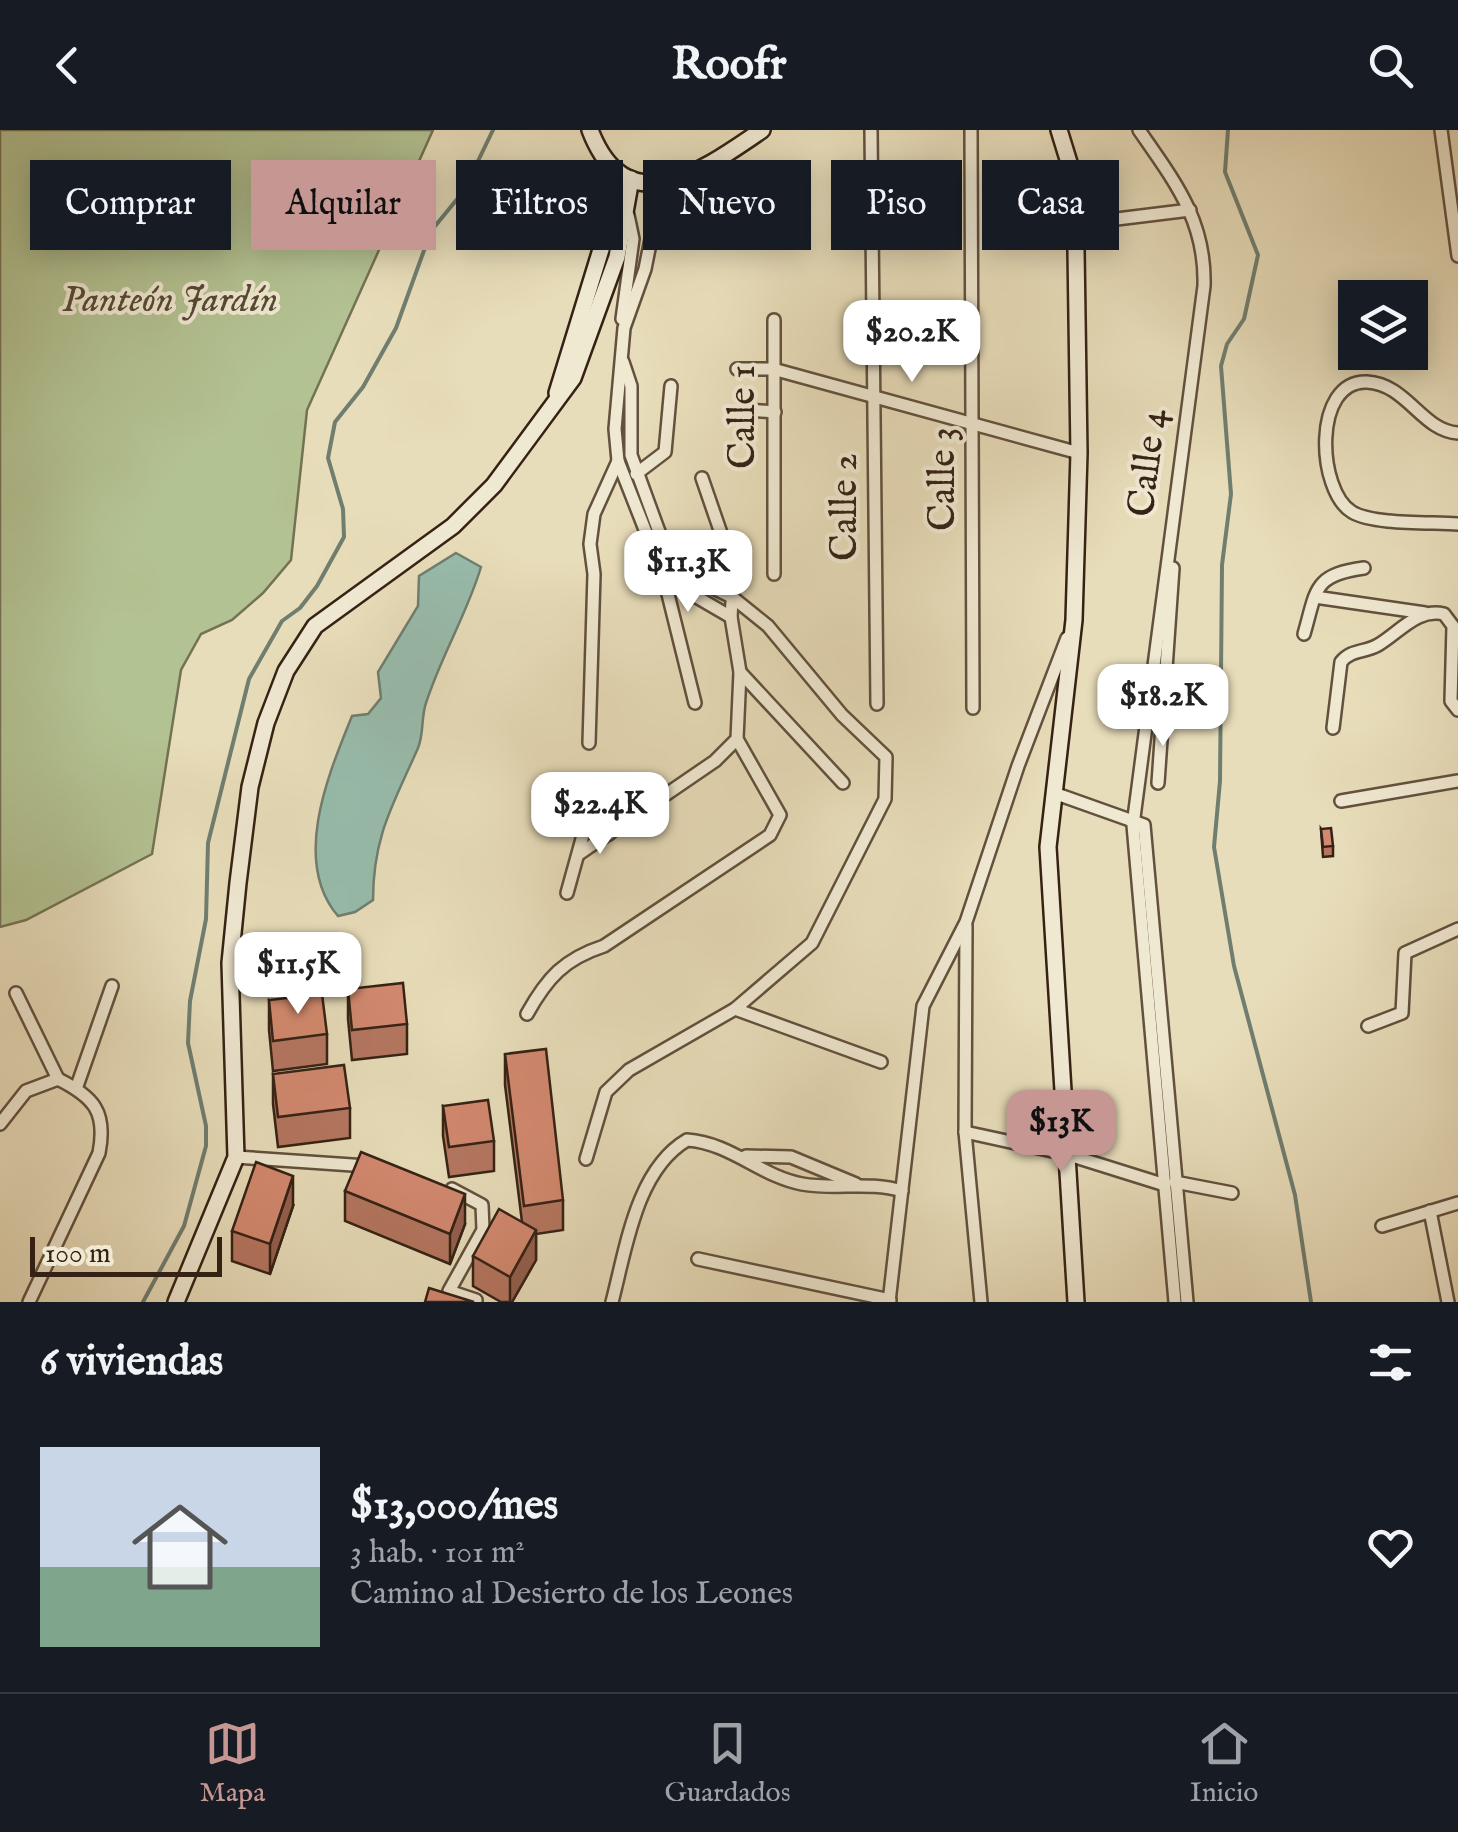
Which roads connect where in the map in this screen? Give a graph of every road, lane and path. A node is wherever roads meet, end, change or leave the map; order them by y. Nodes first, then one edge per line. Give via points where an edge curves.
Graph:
1 (590, 130) edge
2 (762, 130) edge
3 (871, 130) edge
4 (970, 130) edge
5 (1059, 130) edge
6 (1140, 130) edge
7 (1440, 130) edge
8 (716, 160) edge
9 (1071, 160) edge
10 (624, 175) junction
11 (643, 180) edge
12 (627, 209) junction
13 (1190, 210) junction
14 (1119, 219) edge
15 (649, 250) edge
16 (1076, 250) edge
17 (1458, 256) edge
18 (774, 320) dead end
19 (624, 328) junction
20 (623, 362) junction
21 (737, 369) dead end
22 (772, 369) junction
23 (671, 386) dead end
24 (875, 396) junction
25 (555, 402) junction
26 (749, 410) dead end
27 (775, 412) junction
28 (974, 425) junction
29 (1458, 433) edge
30 (1079, 453) junction
31 (631, 455) junction
32 (618, 461) junction
33 (636, 474) junction
34 (702, 478) dead end
35 (1458, 524) edge
36 (1168, 559) junction
37 (1364, 568) dead end
38 (774, 574) dead end
39 (664, 578) junction
40 (1315, 596) junction
41 (732, 597) junction
42 (1425, 613) junction
43 (755, 616) junction
44 (731, 618) junction
45 (1074, 620) junction
46 (1304, 634) dead end
47 (740, 672) junction
48 (694, 704) dead end
49 (877, 704) dead end
50 (973, 708) dead end
51 (1458, 710) edge
52 (1333, 728) dead end
53 (737, 739) junction
54 (589, 742) dead end
55 (1458, 781) edge
56 (842, 783) dead end
57 (1158, 783) dead end
58 (1054, 794) junction
59 (1341, 800) dead end
60 (1134, 819) junction
61 (610, 834) junction
62 (580, 854) junction
63 (567, 893) dead end
64 (966, 922) junction
65 (1458, 929) edge
66 (112, 986) dead end
67 (16, 993) dead end
68 (735, 1010) junction
69 (527, 1014) dead end
70 (1368, 1026) dead end
71 (881, 1062) dead end
72 (68, 1084) junction
73 (0, 1124) edge
74 (965, 1132) junction
75 (1066, 1154) junction
76 (746, 1156) junction
77 (236, 1157) junction
78 (586, 1159) dead end
79 (802, 1161) junction
80 (380, 1168) edge
81 (430, 1181) edge
82 (797, 1182) junction
83 (856, 1184) junction
84 (1170, 1184) junction
85 (902, 1191) junction
86 (1232, 1193) dead end
87 (1458, 1203) edge
88 (1430, 1212) junction
89 (1382, 1226) dead end
90 (698, 1259) dead end
91 (476, 1300) edge
92 (890, 1301) edge
93 (29, 1302) edge
94 (176, 1302) edge
95 (612, 1302) edge
96 (981, 1302) edge
97 (1076, 1302) edge
98 (1176, 1302) edge
99 (1186, 1302) edge
100 (1448, 1302) edge

1 - 10 street
2 - 8 street
3 - 24 street, Calle 2
4 - 28 street, Calle 3
5 - 9 street
6 - 13 street, Calle 4
7 - 17 street
10 - 11 street
10 - 12 street
10 - 25 street
12 - 19 street via 633,239
12 - 25 street via 586,350
13 - 14 street
13 - 36 street, Calle 4 via 1205,250 1204,286
15 - 19 street
16 - 30 street
18 - 22 street, Calle 1
19 - 20 street
20 - 31 street via 631,386
20 - 32 street
21 - 22 street
22 - 24 street
22 - 27 street, Calle 1
23 - 33 street via 665,452
24 - 28 street
24 - 49 street, Calle 2
25 - 77 street via 453,526 315,626 286,671 250,787 236,899 230,963
26 - 27 street
27 - 38 street, Calle 1
28 - 30 street
28 - 50 street, Calle 3
29 - 35 street via 1435,426 1412,402 1369,382 1337,394 1327,432 1332,485 1352,512
30 - 45 street
31 - 32 street
31 - 33 street
32 - 39 street
32 - 54 street via 594,514 590,544
33 - 41 street via 669,559
34 - 41 street via 734,570
36 - 57 street via 1173,574
36 - 60 street, Calle 4
37 - 40 street via 1332,572
39 - 44 street
39 - 48 street
40 - 42 street
40 - 46 street
41 - 43 street
41 - 44 street
42 - 51 street via 1444,614 1454,626 1452,700
42 - 52 street via 1341,662
43 - 44 street
43 - 68 street via 886,757 888,776 885,799 812,942
44 - 47 street
45 - 58 street
45 - 64 street
47 - 53 street
47 - 56 street
53 - 61 street
53 - 69 street via 780,816 770,835 604,946 567,962
55 - 59 street
58 - 60 street
58 - 75 street via 1049,904
60 - 84 street, Calle 4
61 - 62 street
61 - 62 street via 590,810
62 - 63 street
64 - 74 street
64 - 85 street via 922,1006
65 - 70 street via 1405,953 1402,1012
66 - 72 street
67 - 72 street
68 - 71 street
68 - 78 street via 628,1070 606,1092
72 - 73 street via 26,1091
72 - 93 street via 99,1110 104,1130
74 - 75 street
74 - 96 street
75 - 84 street
75 - 97 street
76 - 79 street
76 - 82 street
76 - 95 street via 702,1141 676,1147 642,1200
77 - 80 street
77 - 94 street
79 - 82 street
79 - 83 street
81 - 91 street via 482,1205 483,1230 449,1291
82 - 83 street
83 - 85 street
84 - 86 street
84 - 98 street, Calle 4
84 - 99 street, Calle 4
85 - 92 street
87 - 88 street
88 - 89 street
88 - 100 street
90 - 92 street

